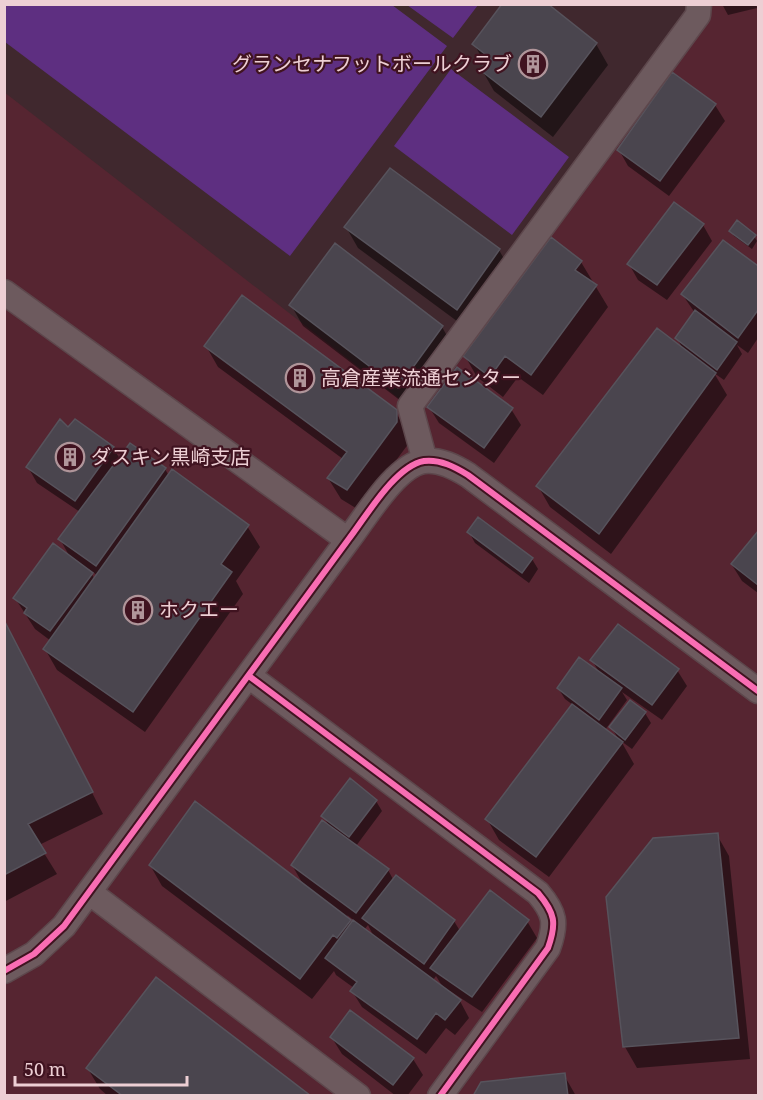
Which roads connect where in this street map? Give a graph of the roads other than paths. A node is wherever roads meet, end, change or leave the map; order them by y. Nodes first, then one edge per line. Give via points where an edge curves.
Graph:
1 (699, 4) edge
2 (4, 292) edge
3 (425, 461) junction
4 (348, 540) junction
5 (249, 676) junction
6 (759, 691) edge
7 (89, 892) junction
8 (4, 971) edge
9 (358, 1095) edge
10 (440, 1095) edge

1 - 3 street via 698,15 410,406
2 - 4 street
3 - 4 street via 398,476
3 - 6 street via 441,462 468,475
4 - 5 street
5 - 7 street
5 - 10 street via 538,893 549,906 554,934 548,948
7 - 8 street via 50,940
7 - 9 street

